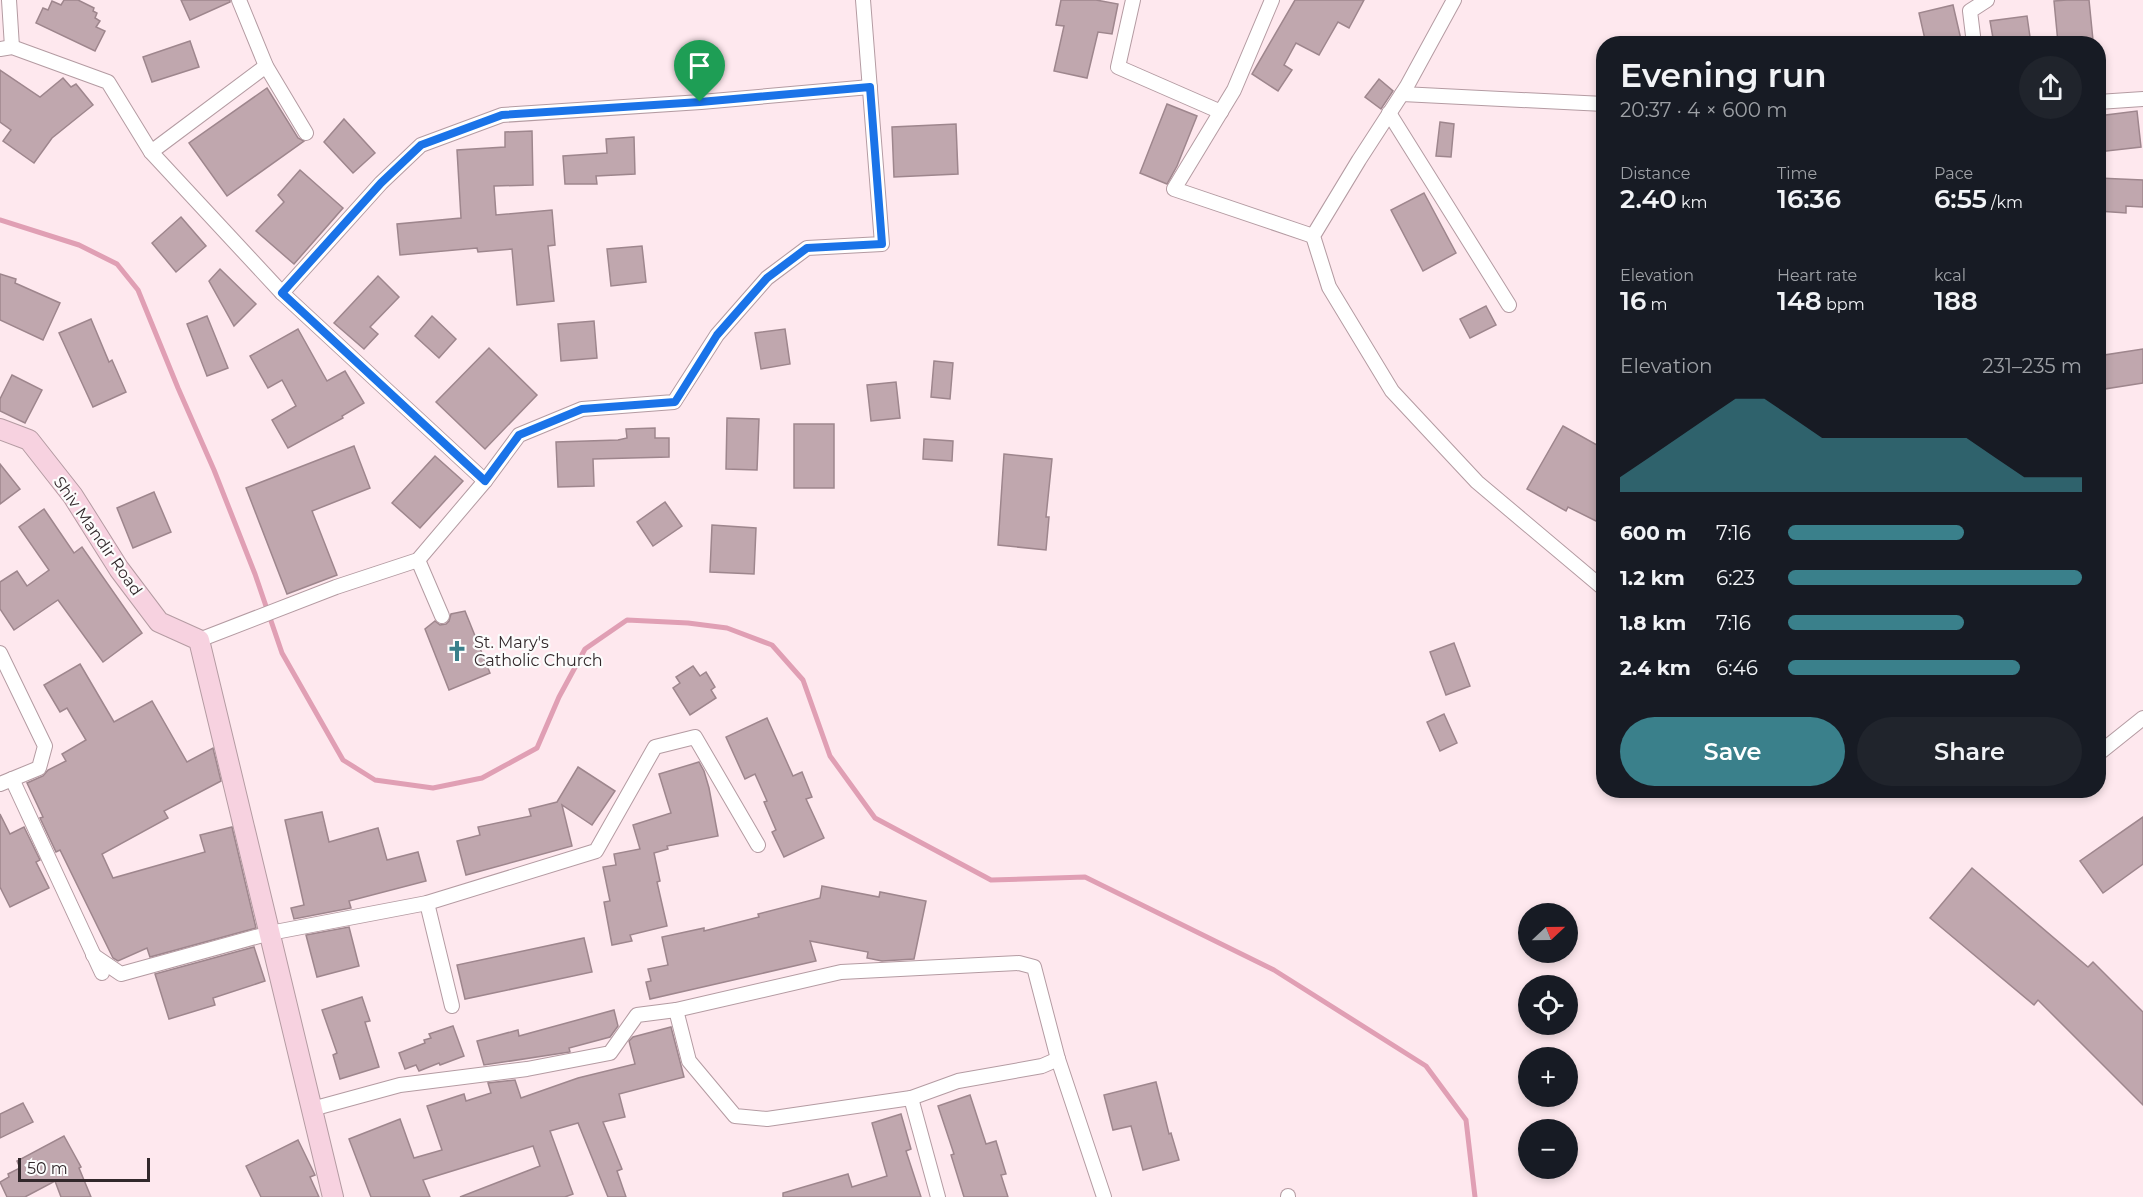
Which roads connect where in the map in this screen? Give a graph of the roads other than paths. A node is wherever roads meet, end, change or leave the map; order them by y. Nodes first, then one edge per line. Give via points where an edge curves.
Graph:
1 (9, 0) edge
2 (239, 0) edge
3 (863, 0) edge
4 (1133, 0) edge
5 (1272, 0) edge
6 (1454, 0) edge
7 (1987, 0) edge
8 (1973, 36) edge
9 (6, 48) edge
10 (266, 66) junction
11 (870, 87) junction
12 (1402, 94) junction
13 (2143, 99) edge
14 (2106, 101) edge
15 (1596, 104) edge
16 (1221, 112) junction
17 (1389, 113) junction
18 (306, 133) dead end
19 (151, 152) junction
20 (1313, 236) junction
21 (282, 293) junction
22 (1509, 305) dead end
23 (0, 429) edge
24 (485, 481) junction
25 (418, 561) junction
26 (1596, 582) edge
27 (442, 616) dead end
28 (199, 640) junction
29 (0, 653) edge
30 (2143, 718) edge
31 (2106, 748) edge
32 (6, 781) edge
33 (758, 845) dead end
34 (427, 903) junction
35 (270, 933) junction
36 (93, 955) junction
37 (102, 973) dead end
38 (452, 1006) dead end
39 (676, 1010) junction
40 (1058, 1059) junction
41 (911, 1098) junction
42 (312, 1109) junction
43 (333, 1197) edge
44 (938, 1197) edge
45 (1104, 1197) edge

1 - 9 street
2 - 10 street
3 - 11 street
4 - 16 street via 1118,67
5 - 16 street
6 - 12 street
7 - 8 street via 1970,12
9 - 19 street via 108,82
10 - 18 street
10 - 19 street
11 - 21 street via 502,115 421,145 381,183
11 - 24 street via 882,244 807,248 767,278 717,335 675,402 582,409 519,435
12 - 15 street
12 - 17 street
13 - 14 street
16 - 20 street via 1174,189
17 - 20 street
17 - 22 street
19 - 21 street
20 - 26 street via 1329,287 1392,391 1477,482
21 - 24 street
23 - 28 street, Shiv Mandir Road via 28,440 73,496 159,622
24 - 25 street
25 - 27 street
25 - 28 street via 336,587
28 - 35 street
29 - 32 street via 45,746 39,768
30 - 31 street
32 - 36 street
33 - 34 street via 695,737 655,747 596,851
34 - 35 street
34 - 38 street
35 - 36 street via 121,974
35 - 42 street
36 - 37 street
39 - 40 street via 841,972 1019,963 1034,967
39 - 41 street via 689,1061 735,1116 767,1119
39 - 42 street via 637,1015 610,1053 527,1069 400,1085
40 - 41 street via 1042,1066 958,1081
40 - 45 street
41 - 44 street
42 - 43 street

